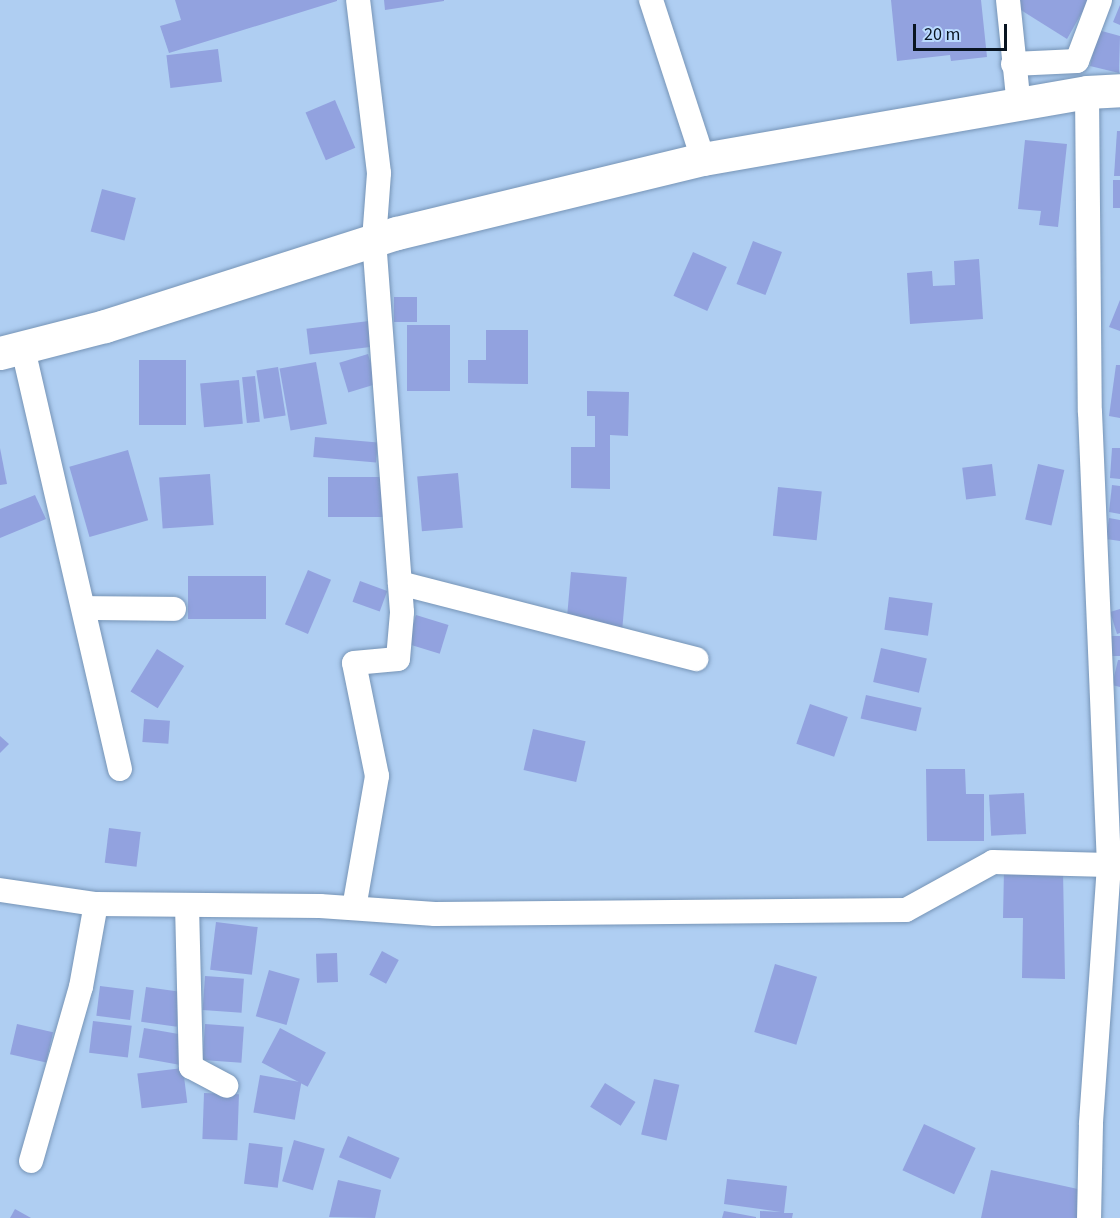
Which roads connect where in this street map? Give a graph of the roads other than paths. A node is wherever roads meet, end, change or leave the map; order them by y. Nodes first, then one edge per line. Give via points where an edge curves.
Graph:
1 (357, 0) edge
2 (651, 0) edge
3 (1008, 0) edge
4 (1100, 0) edge
5 (1013, 64) junction
6 (1120, 90) edge
7 (1087, 92) junction
8 (1019, 106) junction
9 (703, 159) junction
10 (374, 240) junction
11 (12, 351) edge
12 (400, 583) junction
13 (84, 608) junction
14 (174, 609) dead end
15 (696, 659) dead end
16 (120, 769) dead end
17 (1109, 865) junction
18 (0, 890) edge
19 (96, 904) junction
20 (187, 904) junction
21 (354, 908) junction
22 (226, 1086) dead end
23 (31, 1161) dead end
24 (1089, 1218) edge

1 - 10 street via 380,173
2 - 9 street
3 - 5 street
4 - 5 street via 1077,61
5 - 8 street
6 - 7 main road
7 - 8 main road
7 - 17 street via 1090,412
8 - 9 main road
9 - 10 main road
10 - 11 main road via 105,326
10 - 12 street
11 - 13 street
12 - 15 street
12 - 21 street via 398,658 354,663 377,776
13 - 14 street
13 - 16 street
17 - 21 street via 993,862 906,910 435,914
17 - 24 street via 1091,1124
18 - 19 street
19 - 20 street
19 - 23 street via 81,987
20 - 21 street
20 - 22 street via 191,1067

